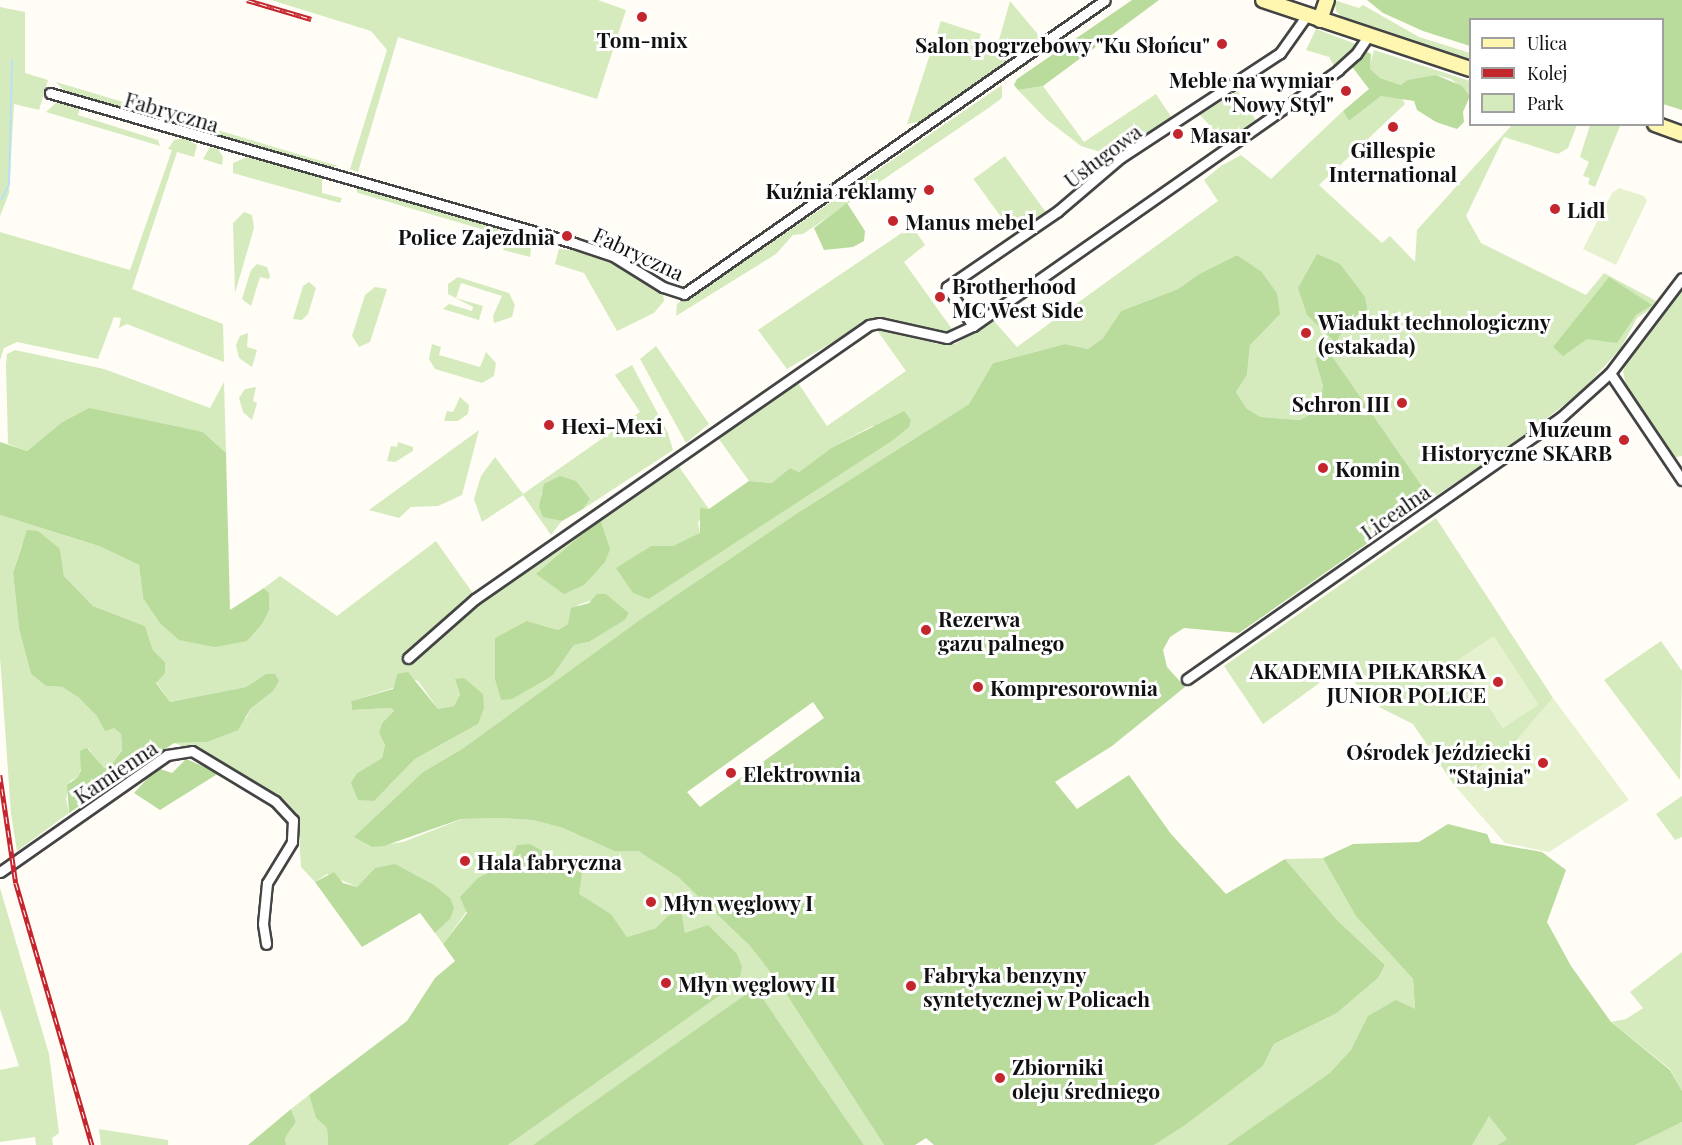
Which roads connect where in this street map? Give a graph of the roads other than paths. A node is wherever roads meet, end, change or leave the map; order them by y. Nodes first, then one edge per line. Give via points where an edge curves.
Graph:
1 (1105, 0) edge
2 (1263, 0) edge
3 (1327, 0) edge
4 (1313, 17) junction
5 (1368, 36) junction
6 (1469, 69) edge
7 (50, 93) dead end
8 (1661, 126) edge
9 (1682, 134) edge
10 (1682, 278) edge
11 (973, 326) junction
12 (1610, 373) junction
13 (1682, 480) edge
14 (408, 658) dead end
15 (1187, 679) dead end
16 (0, 872) edge
17 (266, 944) dead end

1 - 7 street, Fabryczna via 684,294 663,287 613,256 574,243
2 - 4 main road
3 - 4 main road
4 - 5 main road
4 - 11 street, Usługowa via 1280,53 1120,158 1058,211 946,287
5 - 6 main road
5 - 11 street via 1338,70
8 - 9 main road
10 - 12 street, Licealna
11 - 14 street via 947,338 879,323 869,325 475,598
12 - 13 street
12 - 15 street, Licealna via 1560,418
16 - 17 street, Kamienna via 167,755 192,752 275,801 293,820 291,842 267,883 263,924

